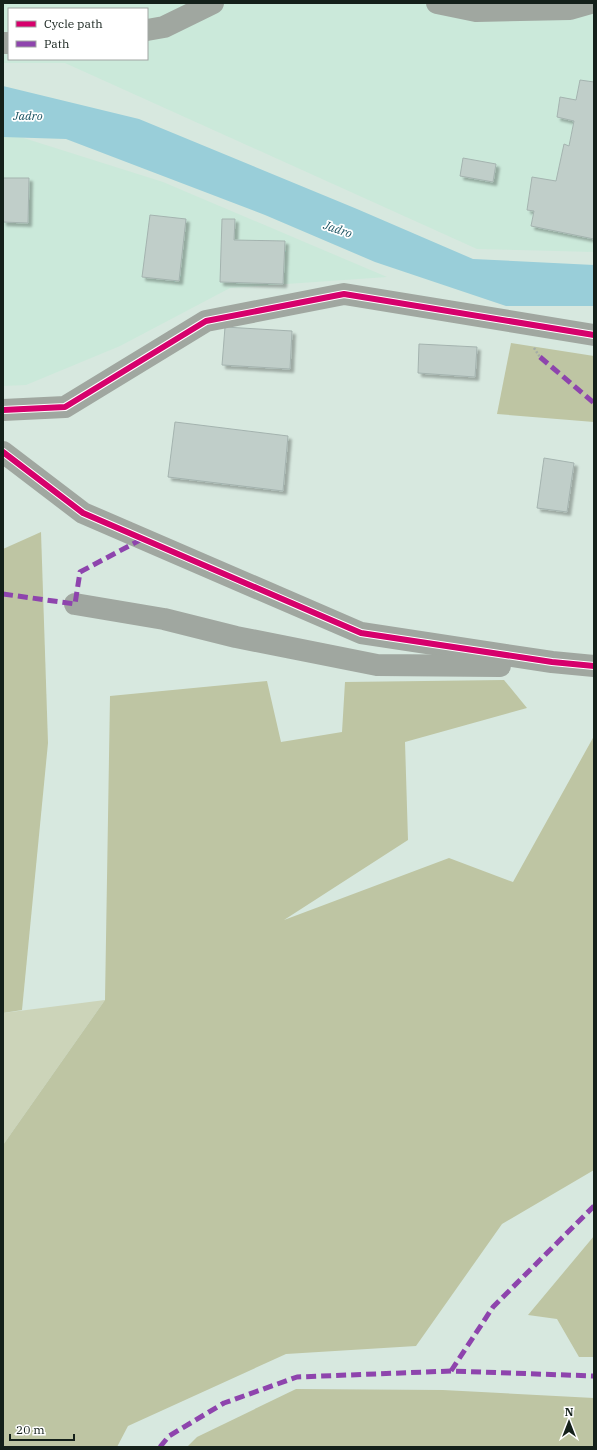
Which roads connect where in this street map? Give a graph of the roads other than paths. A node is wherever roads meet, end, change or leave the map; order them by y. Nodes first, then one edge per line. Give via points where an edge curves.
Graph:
1 (213, 3) edge
2 (437, 3) edge
3 (591, 3) edge
4 (148, 30) edge
5 (594, 335) edge
6 (3, 410) edge
7 (3, 452) edge
8 (75, 604) dead end
9 (594, 666) edge

1 - 4 street via 164,27
2 - 3 street via 476,11 570,9
5 - 6 street via 344,294 206,321 65,407
7 - 9 street via 83,513 360,633
8 - 9 street via 164,619 236,638 377,665

